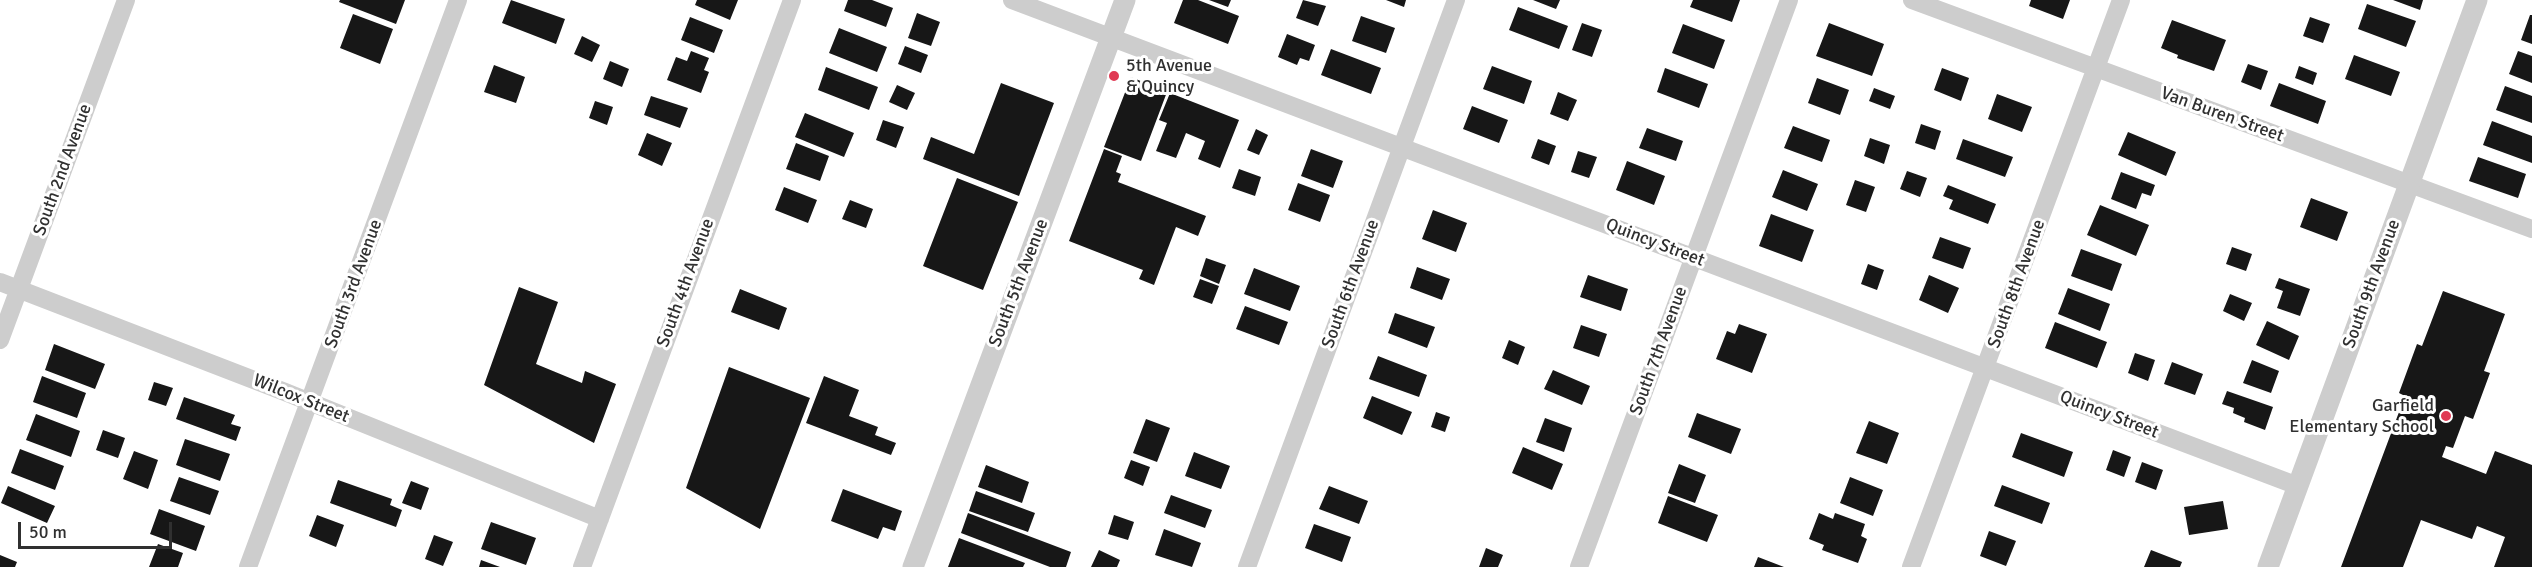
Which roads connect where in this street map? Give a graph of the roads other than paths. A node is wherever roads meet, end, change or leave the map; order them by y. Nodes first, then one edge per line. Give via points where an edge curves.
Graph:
1 (126, 0) edge
2 (458, 0) edge
3 (792, 0) edge
4 (1012, 0) edge
5 (1125, 0) edge
6 (1456, 0) edge
7 (1789, 0) edge
8 (1912, 0) edge
9 (2121, 0) edge
10 (2477, 0) edge
11 (1111, 38) junction
12 (2096, 68) junction
13 (1402, 147) junction
14 (2409, 184) junction
15 (2532, 229) edge
16 (1693, 258) junction
17 (0, 282) edge
18 (19, 289) junction
19 (0, 340) edge
20 (1985, 368) junction
21 (310, 402) junction
22 (2298, 486) junction
23 (600, 519) junction
24 (248, 567) edge
25 (582, 567) edge
26 (913, 567) edge
27 (1247, 567) edge
28 (1579, 567) edge
29 (1911, 567) edge
30 (2268, 567) edge

1 - 18 street, South 2nd Avenue
2 - 21 street, South 3rd Avenue
3 - 23 street, South 4th Avenue
4 - 11 street, Quincy Street
5 - 11 street, South 5th Avenue
6 - 13 street, South 6th Avenue
7 - 16 street, South 7th Avenue
8 - 12 street, Van Buren Street
9 - 12 street, South 8th Avenue
10 - 14 street, South 9th Avenue
11 - 13 street, Quincy Street
11 - 26 street, South 5th Avenue
12 - 14 street, Van Buren Street
12 - 20 street, South 8th Avenue
13 - 16 street, Quincy Street
13 - 27 street, South 6th Avenue
14 - 15 street, Van Buren Street
14 - 22 street, South 9th Avenue
16 - 20 street, Quincy Street
16 - 28 street, South 7th Avenue
17 - 18 street, Wilcox Street
18 - 19 street, South 2nd Avenue
18 - 21 street, Wilcox Street
20 - 22 street, Quincy Street
20 - 29 street, South 8th Avenue
21 - 23 street, Wilcox Street
21 - 24 street, South 3rd Avenue
22 - 30 street, South 9th Avenue
23 - 25 street, South 4th Avenue

